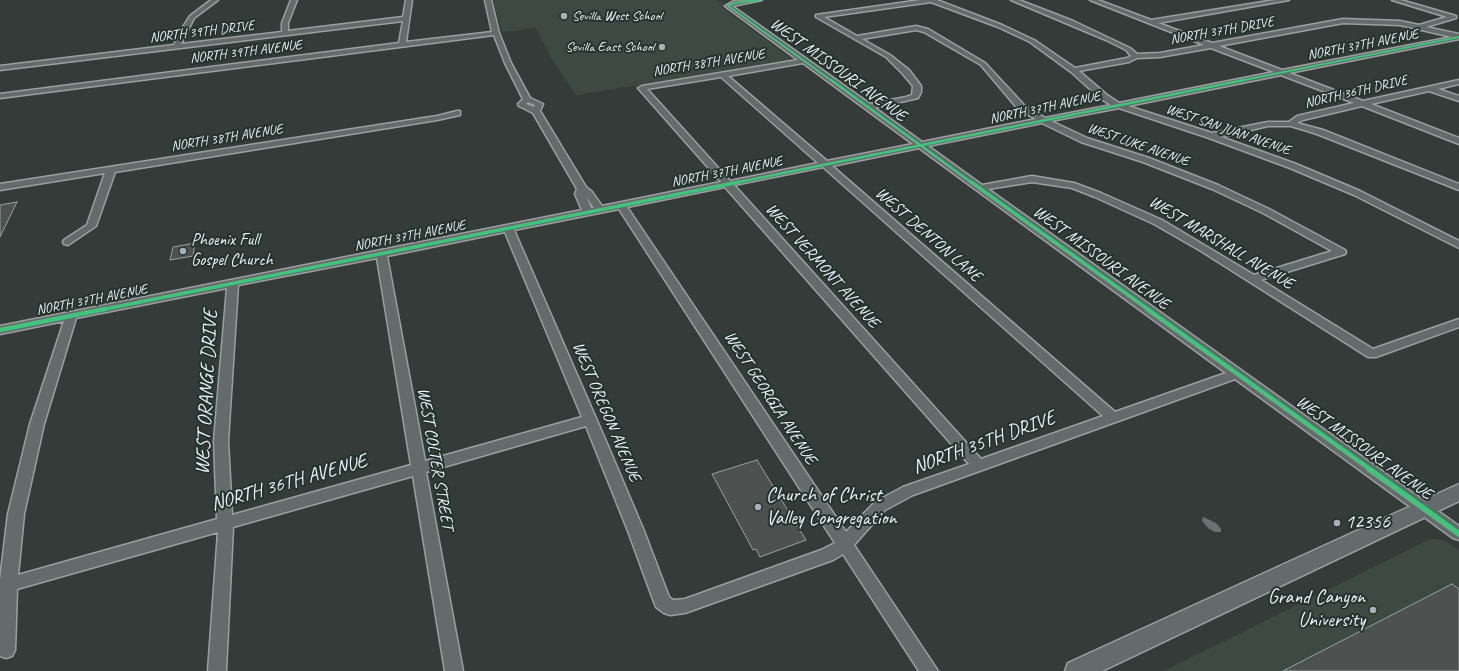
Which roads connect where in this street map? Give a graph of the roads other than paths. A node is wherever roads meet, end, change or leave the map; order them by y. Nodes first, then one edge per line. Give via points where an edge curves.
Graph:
1 (215, 0) edge
2 (294, 0) edge
3 (409, 0) edge
4 (488, 0) edge
5 (757, 0) edge
6 (932, 0) edge
7 (1014, 0) edge
8 (1093, 0) edge
9 (1286, 0) edge
10 (1394, 0) edge
11 (406, 19) junction
12 (1150, 22) junction
13 (1421, 27) junction
14 (496, 33) junction
15 (285, 34) junction
16 (1459, 36) edge
17 (855, 38) junction
18 (402, 45) junction
19 (1210, 45) junction
20 (178, 46) junction
21 (1136, 56) junction
22 (804, 61) junction
23 (0, 68) edge
24 (1074, 70) junction
25 (1281, 72) junction
26 (722, 74) junction
27 (1459, 82) edge
28 (642, 88) joint
29 (1430, 89) junction
30 (0, 96) edge
31 (915, 96) junction
32 (923, 98) dead end
33 (1459, 99) edge
34 (1115, 104) junction
35 (1363, 104) junction
36 (868, 108) junction
37 (457, 113) dead end
38 (1041, 120) junction
39 (1291, 124) junction
40 (1212, 136) junction
41 (1459, 141) edge
42 (920, 144) junction
43 (823, 164) junction
44 (111, 170) junction
45 (726, 184) junction
46 (0, 187) edge
47 (1459, 187) edge
48 (981, 188) junction
49 (582, 189) junction
50 (621, 205) junction
51 (600, 210) junction
52 (588, 212) junction
53 (508, 228) junction
54 (68, 242) dead end
55 (1459, 245) edge
56 (381, 253) junction
57 (1252, 279) junction
58 (233, 283) junction
59 (71, 316) junction
60 (1459, 323) edge
61 (0, 330) edge
62 (1238, 373) junction
63 (1113, 418) junction
64 (590, 420) junction
65 (979, 466) junction
66 (418, 468) junction
67 (1459, 492) edge
68 (1424, 508) junction
69 (226, 523) junction
70 (1459, 534) edge
71 (846, 545) junction
72 (4, 585) edge
73 (670, 608) joint
74 (6, 650) dead end
75 (216, 671) edge
76 (454, 671) edge
77 (929, 671) edge
78 (1077, 671) edge

1 - 20 street via 192,17 182,33
2 - 15 street via 285,23
3 - 11 street
4 - 14 street
5 - 22 street, WEST MISSOURI AVENUE via 729,5
6 - 17 street via 818,16
6 - 24 street, WEST SAN JUAN AVENUE via 1032,41
7 - 21 street via 1071,22 1128,49
8 - 12 street
9 - 12 street
10 - 13 street via 1454,17
11 - 15 street, NORTH 39TH DRIVE
11 - 18 street
12 - 19 street
13 - 16 street, NORTH 37TH DRIVE
13 - 19 street, NORTH 37TH DRIVE via 1374,19 1343,21
14 - 18 street, NORTH 39TH AVENUE
14 - 49 street via 527,99 523,106 536,111
15 - 20 street, NORTH 39TH DRIVE
16 - 25 street, NORTH 37TH AVENUE
17 - 31 street via 888,56 906,72 917,86 918,92
17 - 38 street, WEST LUKE AVENUE via 922,28 983,64 1021,107
18 - 30 street, NORTH 39TH AVENUE
19 - 21 street, NORTH 37TH DRIVE via 1160,55
19 - 25 street
20 - 23 street, NORTH 39TH DRIVE
21 - 24 street, NORTH 37TH DRIVE via 1129,60
22 - 26 street, NORTH 38TH AVENUE
22 - 36 street, WEST MISSOURI AVENUE
24 - 34 street, WEST SAN JUAN AVENUE
25 - 34 street, NORTH 37TH AVENUE
25 - 35 street
26 - 28 street, NORTH 38TH AVENUE
26 - 43 street, WEST DENTON LANE
27 - 29 street, NORTH 36TH DRIVE
28 - 45 street, WEST VERMONT AVENUE
29 - 33 street
29 - 35 street, NORTH 36TH DRIVE
31 - 32 street
31 - 36 street
34 - 38 street, NORTH 37TH AVENUE
34 - 40 street, WEST SAN JUAN AVENUE
35 - 39 street, NORTH 36TH DRIVE via 1300,118
35 - 41 street
36 - 42 street, WEST MISSOURI AVENUE
37 - 44 street, NORTH 38TH AVENUE
38 - 42 street, NORTH 37TH AVENUE
38 - 57 street, WEST LUKE AVENUE via 1084,140 1153,162 1215,187 1266,211 1341,252
39 - 40 street, NORTH 36TH DRIVE via 1268,124
39 - 47 street via 1320,132
40 - 55 street, WEST SAN JUAN AVENUE via 1357,193
42 - 43 street, NORTH 37TH AVENUE
42 - 48 street, WEST MISSOURI AVENUE
43 - 45 street, NORTH 37TH AVENUE
43 - 63 street, WEST DENTON LANE
44 - 46 street, NORTH 38TH AVENUE
44 - 54 street via 91,226
45 - 50 street, NORTH 37TH AVENUE
45 - 65 street, WEST VERMONT AVENUE
48 - 57 street, WEST MARSHALL AVENUE via 1044,177 1074,186 1137,212
48 - 62 street, WEST MISSOURI AVENUE
49 - 51 street via 590,194
49 - 52 street via 580,194
50 - 51 street, NORTH 37TH AVENUE
50 - 71 street, WEST GEORGIA AVENUE
51 - 52 street, NORTH 37TH AVENUE
52 - 53 street, NORTH 37TH AVENUE
53 - 56 street, NORTH 37TH AVENUE
53 - 64 street, WEST OREGON AVENUE
56 - 58 street, NORTH 37TH AVENUE
56 - 66 street, WEST COLTER STREET
57 - 60 street, WEST MARSHALL AVENUE via 1372,354
58 - 59 street, NORTH 37TH AVENUE
58 - 69 street, WEST ORANGE DRIVE via 221,441
59 - 61 street, NORTH 37TH AVENUE
59 - 72 street via 24,473
62 - 63 street, NORTH 35TH DRIVE
62 - 68 street, WEST MISSOURI AVENUE
63 - 65 street, NORTH 35TH DRIVE
64 - 66 street, NORTH 36TH AVENUE
64 - 73 street, WEST OREGON AVENUE via 662,602
65 - 71 street, NORTH 35TH DRIVE via 894,497 880,506 862,524
66 - 69 street, NORTH 36TH AVENUE
66 - 76 street, WEST COLTER STREET
67 - 68 main road
68 - 70 street, WEST MISSOURI AVENUE
68 - 78 main road
69 - 72 street, NORTH 36TH AVENUE
69 - 75 street, WEST ORANGE DRIVE
71 - 73 street, NORTH 35TH DRIVE via 827,555 686,606
71 - 77 street, WEST GEORGIA AVENUE
72 - 74 street

